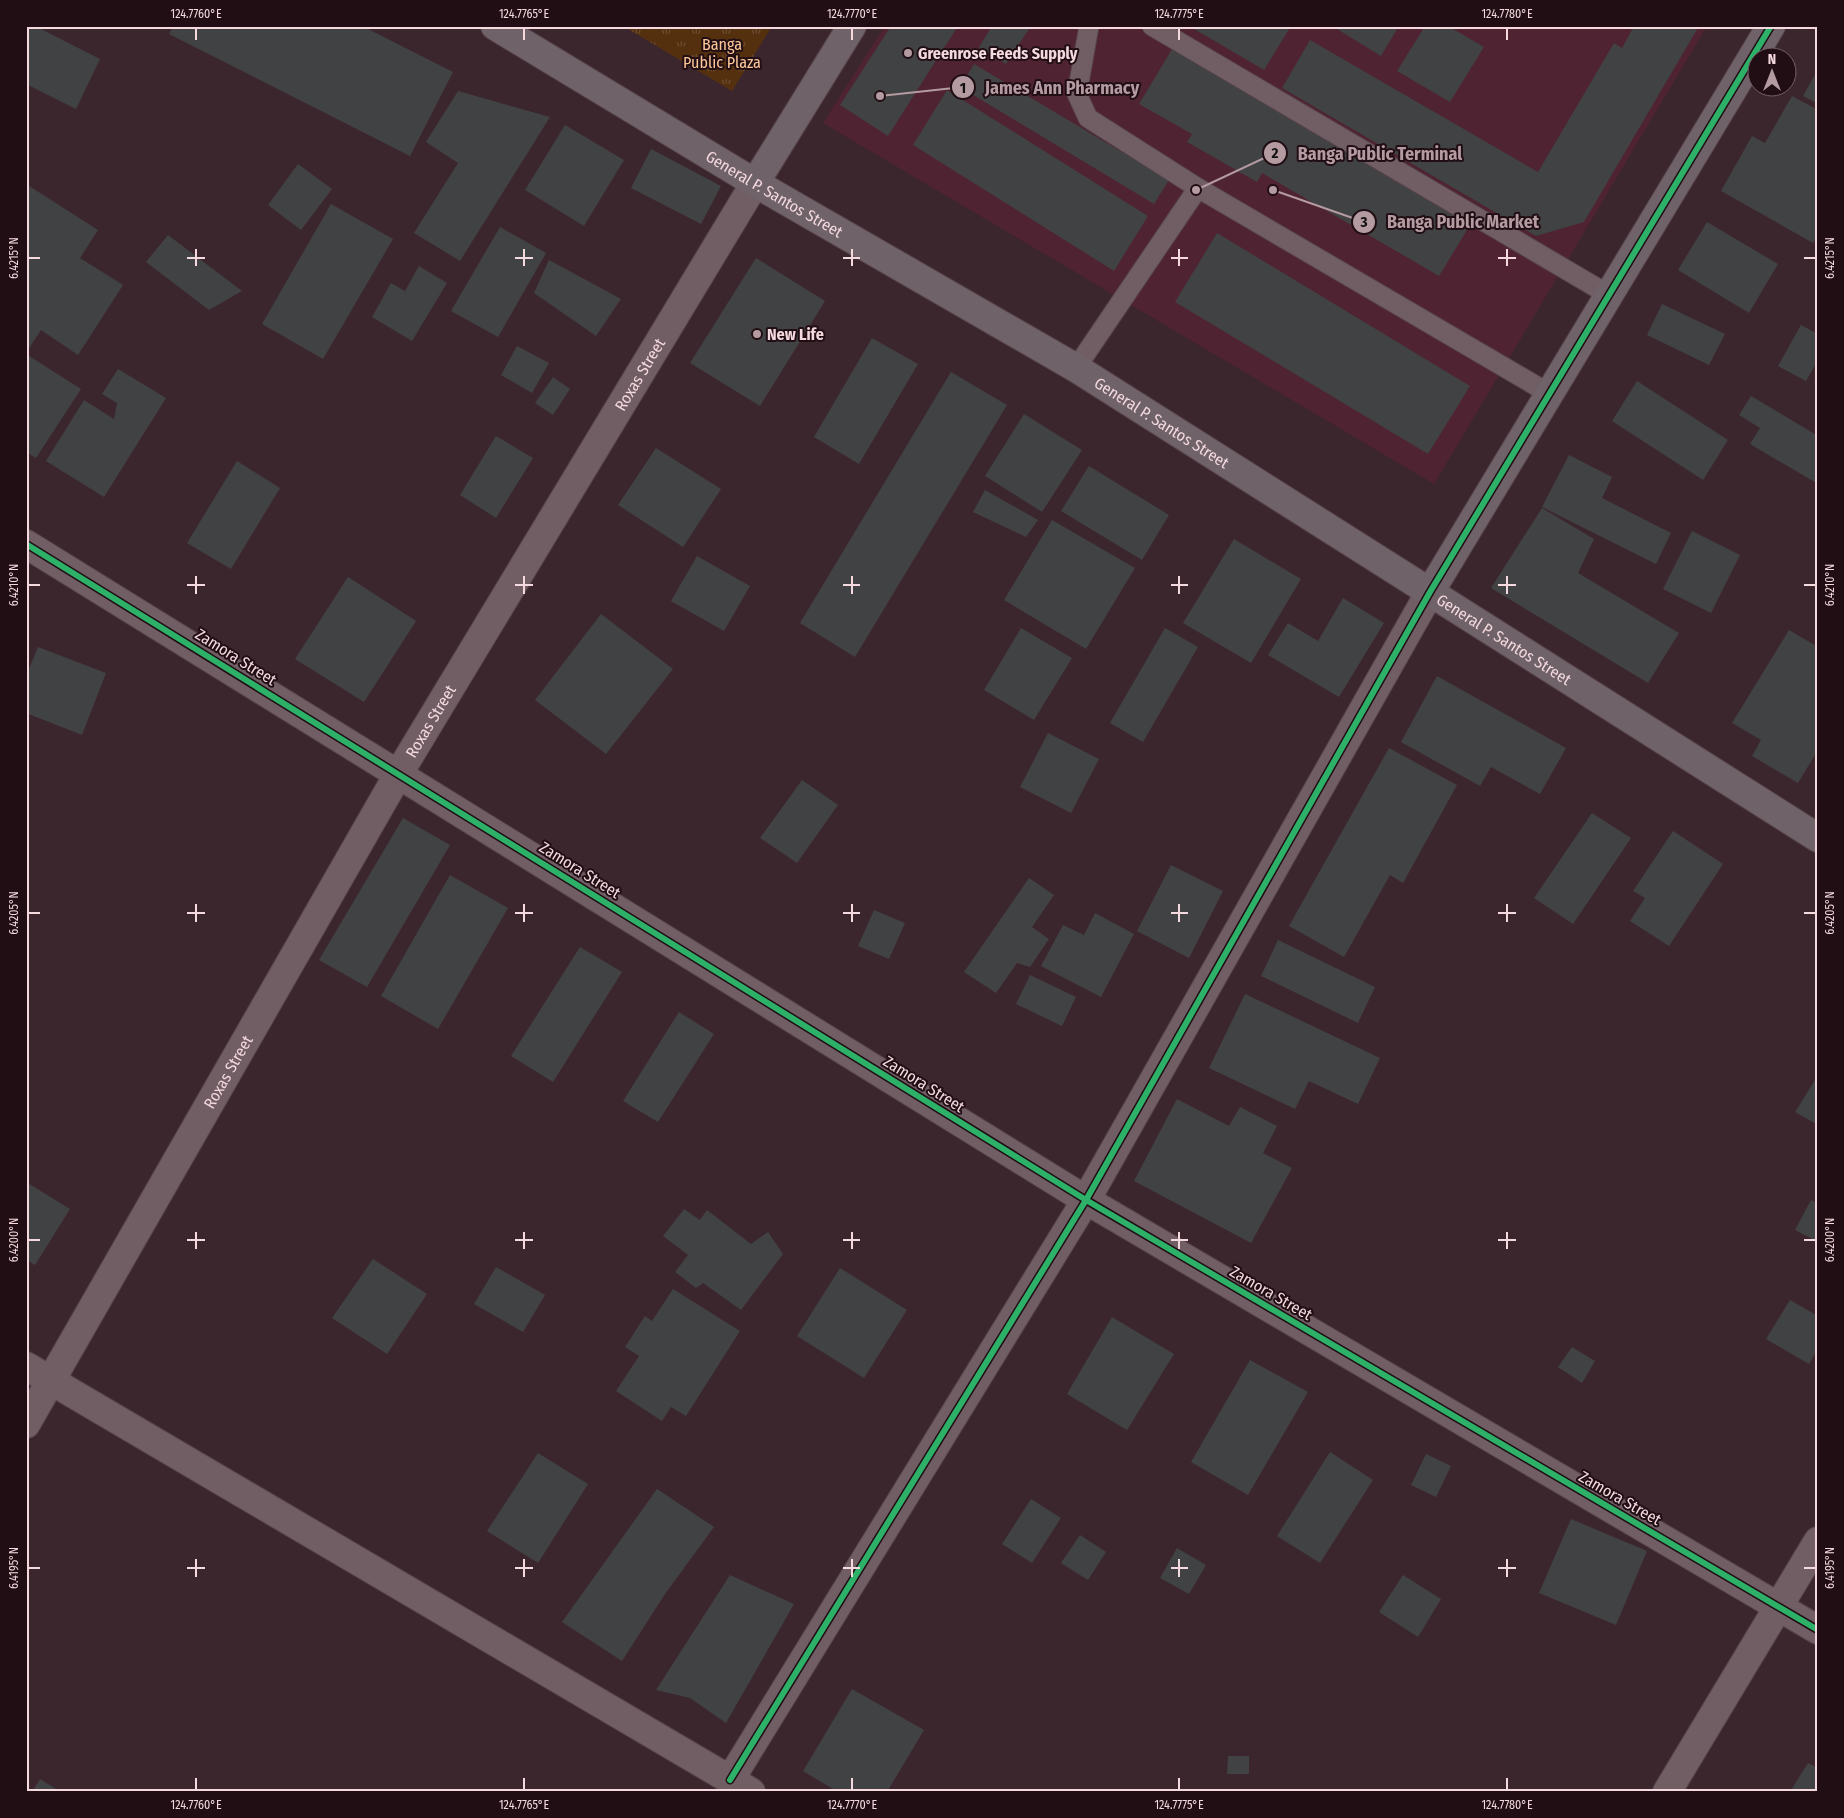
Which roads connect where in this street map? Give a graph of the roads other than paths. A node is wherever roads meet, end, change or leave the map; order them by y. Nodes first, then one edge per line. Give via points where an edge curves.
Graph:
1 (495, 26) edge
2 (852, 26) edge
3 (1089, 26) edge
4 (1152, 26) edge
5 (1772, 26) edge
6 (755, 183) junction
7 (1198, 188) junction
8 (1609, 295) junction
9 (1076, 368) junction
10 (1550, 394) junction
11 (26, 544) edge
12 (1430, 592) junction
13 (399, 773) junction
14 (1818, 838) edge
15 (1086, 1200) junction
16 (26, 1366) edge
17 (51, 1381) junction
18 (26, 1424) edge
19 (1818, 1542) edge
20 (1780, 1607) junction
21 (1818, 1630) edge
22 (739, 1787) edge
23 (1667, 1792) edge

1 - 6 main road, General P. Santos Street
2 - 6 main road, Roxas Street
3 - 7 lane via 1077,94 1088,118
4 - 8 lane
5 - 8 main road
6 - 9 main road, General P. Santos Street
6 - 13 street, Roxas Street
7 - 9 lane
7 - 10 lane
8 - 10 main road
9 - 12 main road, General P. Santos Street
10 - 12 main road
11 - 13 street, Zamora Street
12 - 14 main road, General P. Santos Street
12 - 15 street
13 - 15 street, Zamora Street
13 - 17 street, Roxas Street
15 - 20 street, Zamora Street
15 - 22 street
16 - 17 street
17 - 18 street, Roxas Street
17 - 22 street
19 - 20 street
20 - 21 street, Zamora Street
20 - 23 street

